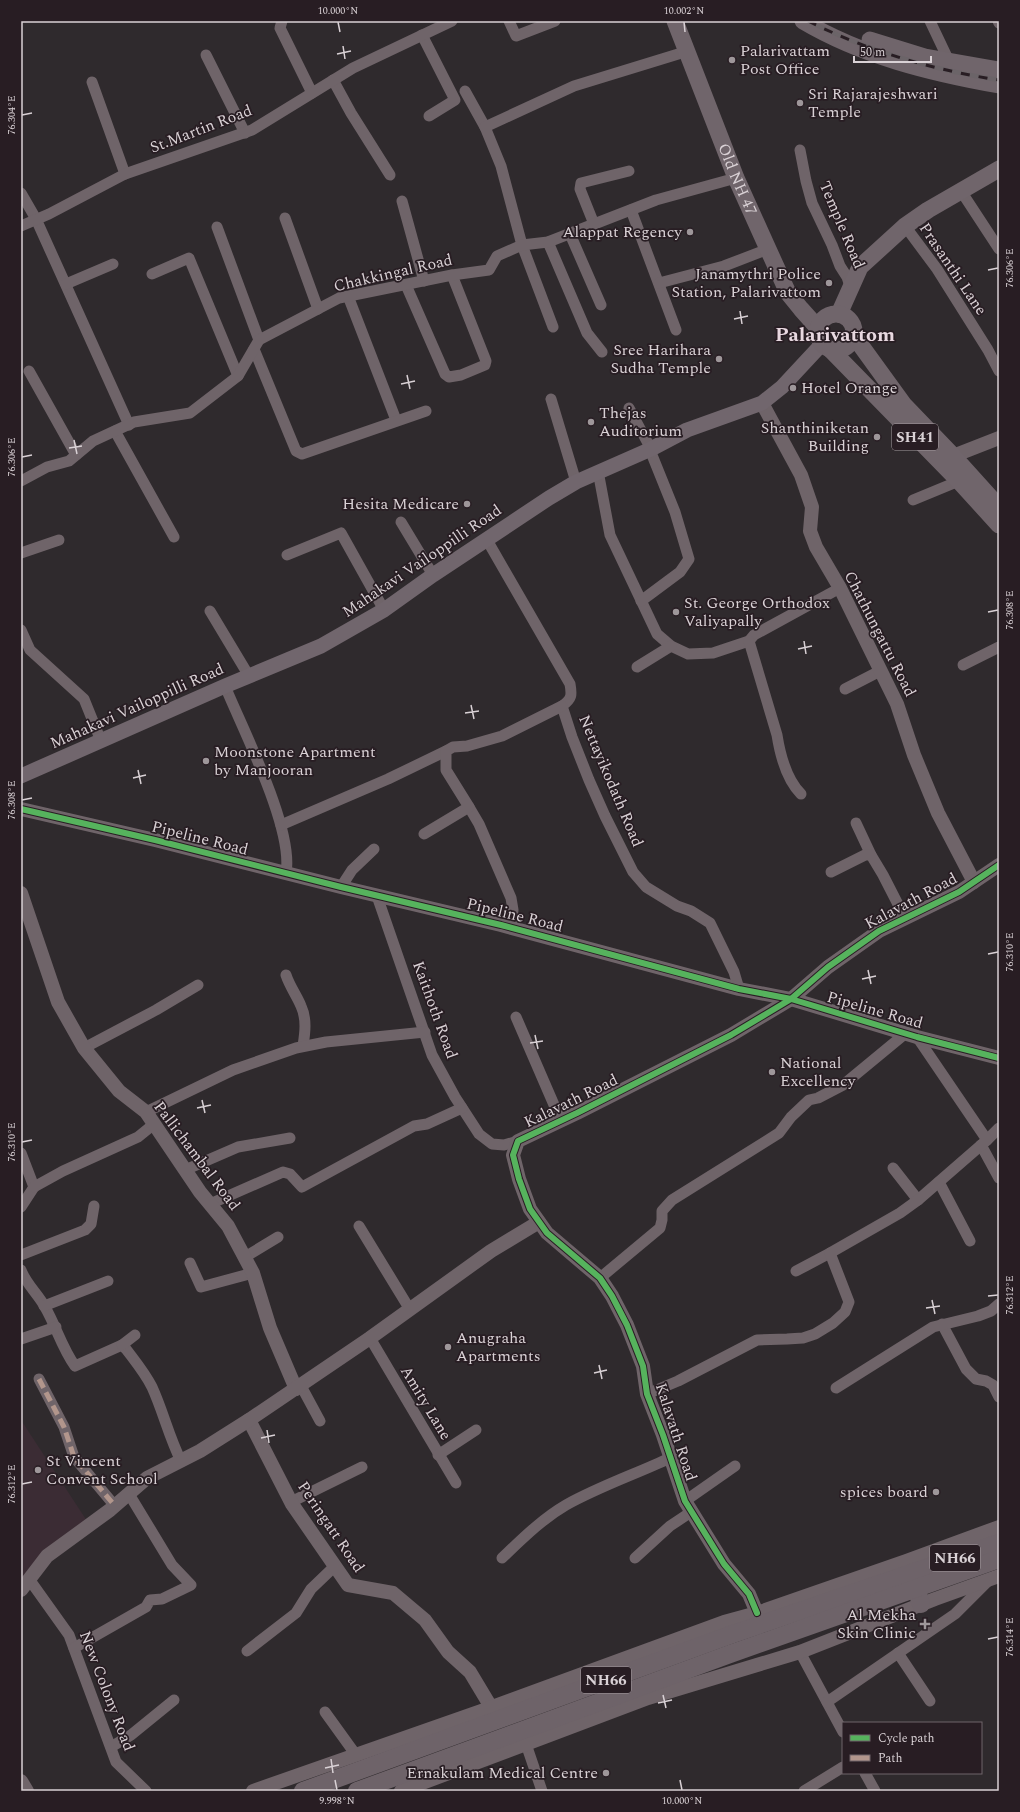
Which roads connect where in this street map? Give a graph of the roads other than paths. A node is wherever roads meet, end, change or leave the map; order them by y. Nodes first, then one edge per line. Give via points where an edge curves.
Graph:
1 (282, 21) edge
2 (452, 21) edge
3 (509, 21) edge
4 (555, 21) edge
5 (675, 21) edge
6 (803, 21) edge
7 (828, 21) edge
8 (930, 21) edge
9 (422, 35) junction
10 (688, 51) junction
11 (206, 55) dead end
12 (949, 61) junction
13 (999, 70) edge
14 (333, 80) junction
15 (92, 82) dead end
16 (999, 85) edge
17 (465, 91) dead end
18 (312, 93) junction
19 (429, 116) dead end
20 (485, 126) junction
21 (245, 133) junction
22 (800, 150) dead end
23 (999, 169) edge
24 (629, 172) dead end
25 (125, 174) junction
26 (390, 175) dead end
27 (736, 178) junction
28 (962, 190) junction
29 (21, 193) edge
30 (402, 201) dead end
31 (631, 210) junction
32 (285, 218) dead end
33 (36, 219) junction
34 (594, 224) junction
35 (21, 226) edge
36 (905, 226) junction
37 (217, 227) dead end
38 (570, 234) junction
39 (548, 242) junction
40 (522, 245) junction
41 (768, 249) junction
42 (999, 249) edge
43 (113, 264) dead end
44 (152, 274) dead end
45 (452, 275) junction
46 (424, 281) junction
47 (659, 283) junction
48 (66, 284) junction
49 (406, 285) junction
50 (851, 289) junction
51 (348, 296) junction
52 (601, 305) dead end
53 (318, 309) junction
54 (839, 314) junction
55 (553, 327) dead end
56 (676, 330) dead end
57 (854, 336) junction
58 (824, 340) junction
59 (257, 344) junction
60 (602, 352) dead end
61 (29, 371) dead end
62 (999, 371) edge
63 (238, 376) junction
64 (551, 399) dead end
65 (762, 403) junction
66 (629, 408) dead end
67 (426, 411) dead end
68 (396, 420) junction
69 (129, 425) junction
70 (115, 431) junction
71 (999, 438) edge
72 (650, 449) junction
73 (76, 455) junction
74 (954, 456) junction
75 (598, 471) junction
76 (959, 481) junction
77 (21, 482) edge
78 (576, 482) junction
79 (913, 500) dead end
80 (999, 507) edge
81 (402, 522) dead end
82 (999, 525) edge
83 (174, 537) dead end
84 (59, 540) dead end
85 (487, 540) junction
86 (21, 553) edge
87 (287, 555) dead end
88 (433, 575) junction
89 (840, 588) junction
90 (641, 601) junction
91 (384, 610) junction
92 (210, 611) dead end
93 (21, 630) edge
94 (749, 641) junction
95 (671, 646) junction
96 (999, 647) edge
97 (963, 665) dead end
98 (637, 667) dead end
99 (880, 671) junction
100 (249, 676) junction
101 (225, 686) junction
102 (845, 689) dead end
103 (562, 706) junction
104 (101, 741) junction
105 (446, 751) junction
106 (21, 776) edge
107 (801, 794) dead end
108 (470, 807) junction
109 (21, 809) edge
110 (856, 823) dead end
111 (281, 825) junction
112 (424, 834) dead end
113 (374, 850) dead end
114 (871, 855) junction
115 (997, 870) edge
116 (831, 872) dead end
117 (286, 873) junction
118 (974, 882) junction
119 (341, 887) junction
120 (21, 893) edge
121 (377, 896) junction
122 (905, 918) junction
123 (511, 927) junction
124 (286, 975) dead end
125 (198, 985) dead end
126 (739, 989) junction
127 (791, 999) junction
128 (516, 1017) dead end
129 (425, 1032) junction
130 (912, 1035) junction
131 (303, 1046) junction
132 (84, 1048) junction
133 (999, 1058) edge
134 (462, 1108) junction
135 (146, 1112) junction
136 (561, 1121) junction
137 (154, 1124) junction
138 (999, 1128) edge
139 (290, 1138) dead end
140 (518, 1141) junction
141 (984, 1143) junction
142 (21, 1153) edge
143 (893, 1168) dead end
144 (185, 1170) junction
145 (999, 1178) edge
146 (939, 1182) junction
147 (34, 1187) junction
148 (918, 1200) junction
149 (210, 1204) junction
150 (94, 1206) dead end
151 (21, 1207) edge
152 (539, 1222) junction
153 (359, 1226) dead end
154 (278, 1236) dead end
155 (970, 1241) dead end
156 (830, 1253) junction
157 (21, 1255) edge
158 (245, 1257) junction
159 (190, 1263) dead end
160 (21, 1270) edge
161 (796, 1271) dead end
162 (253, 1273) junction
163 (600, 1278) junction
164 (108, 1282) dead end
165 (999, 1304) edge
166 (44, 1306) junction
167 (409, 1308) junction
168 (942, 1324) junction
169 (56, 1326) junction
170 (135, 1335) dead end
171 (21, 1338) edge
172 (370, 1338) junction
173 (122, 1345) junction
174 (39, 1379) dead end
175 (298, 1386) junction
176 (836, 1388) dead end
177 (647, 1394) junction
178 (999, 1397) edge
179 (250, 1420) junction
180 (320, 1421) dead end
181 (476, 1430) dead end
182 (438, 1455) junction
183 (670, 1458) junction
184 (181, 1461) junction
185 (735, 1466) dead end
186 (362, 1467) dead end
187 (456, 1483) dead end
188 (129, 1494) junction
189 (291, 1502) junction
190 (115, 1506) junction
191 (688, 1507) junction
192 (999, 1527) edge
193 (999, 1543) edge
194 (502, 1558) dead end
195 (635, 1558) dead end
196 (999, 1559) edge
197 (335, 1566) junction
198 (994, 1578) edge
199 (914, 1582) junction
200 (25, 1584) edge
201 (757, 1613) junction
202 (74, 1648) junction
203 (247, 1651) dead end
204 (800, 1652) junction
205 (898, 1653) junction
206 (174, 1700) dead end
207 (827, 1702) junction
208 (930, 1702) dead end
209 (491, 1707) junction
210 (525, 1710) junction
211 (325, 1712) dead end
212 (842, 1730) edge
213 (528, 1736) junction
214 (111, 1747) junction
215 (356, 1755) junction
216 (842, 1768) edge
217 (866, 1774) edge
218 (21, 1781) edge
219 (27, 1791) edge
220 (146, 1791) edge
221 (253, 1791) edge
222 (303, 1791) edge
223 (357, 1791) edge
224 (401, 1791) edge
225 (542, 1791) edge
226 (804, 1791) edge
227 (875, 1791) edge

1 - 18 street via 280,28
2 - 9 street, St.Martin Road
3 - 4 street via 516,36
5 - 10 main road, Old NH 47
6 - 16 main road via 860,48 910,65
7 - 12 main road via 866,39
8 - 12 street
9 - 14 street, St.Martin Road
9 - 19 street via 455,100
10 - 20 street via 574,86
10 - 27 main road, Old NH 47
11 - 21 street
12 - 13 main road
14 - 18 street, St.Martin Road
14 - 26 street via 350,113
15 - 25 street
17 - 20 street
18 - 21 street, St.Martin Road
20 - 40 street via 500,166
21 - 25 street, St.Martin Road
22 - 50 street, Temple Road via 812,204
23 - 28 main road
24 - 34 street via 581,183 580,189
25 - 33 street, St.Martin Road
27 - 31 street, Chakkingal Road via 656,200
27 - 41 main road, Old NH 47
28 - 36 main road
28 - 42 street
29 - 33 street
30 - 46 street
31 - 34 street, Chakkingal Road
31 - 47 street
32 - 53 street
33 - 35 street, St.Martin Road
33 - 48 street
34 - 38 street, Chakkingal Road
36 - 50 main road via 860,267
36 - 62 street, Prasanthi Lane via 937,269
37 - 59 street
38 - 39 street, Chakkingal Road
38 - 52 street
39 - 40 street, Chakkingal Road
39 - 60 street via 587,333
40 - 45 street, Chakkingal Road via 497,256 489,270
40 - 55 street
41 - 47 street via 724,266
41 - 58 main road, Old NH 47 via 788,293
43 - 48 street
44 - 63 street via 189,258
45 - 46 street, Chakkingal Road
45 - 49 street via 486,361 485,364 461,375 449,377 445,374
46 - 49 street, Chakkingal Road
47 - 56 street
48 - 69 street
49 - 51 street, Chakkingal Road
50 - 54 main road
51 - 53 street, Chakkingal Road
51 - 68 street
53 - 59 street, Chakkingal Road
54 - 57 main road via 852,324
54 - 58 main road via 830,315 823,320
57 - 58 main road via 849,345 840,350
57 - 74 main road, SH41 via 904,405
58 - 65 main road, Mahakavi Vailoppilli Road via 782,387
58 - 76 main road, SH41
59 - 63 street
59 - 68 street via 296,451 302,454
61 - 73 street
63 - 69 street via 190,413
64 - 78 street
65 - 72 main road, Mahakavi Vailoppilli Road via 687,430
65 - 89 street, Chathungattu Road via 801,475 812,507 810,531 816,547
66 - 72 street
67 - 68 street
69 - 70 street
70 - 73 street via 93,441
70 - 83 street
71 - 74 street
72 - 75 main road, Mahakavi Vailoppilli Road
72 - 90 street via 690,559 680,572
73 - 77 street via 69,461 48,467
74 - 80 main road, SH41
75 - 78 main road, Mahakavi Vailoppilli Road
75 - 90 street via 610,535
76 - 79 street
76 - 82 main road, SH41
78 - 85 main road, Mahakavi Vailoppilli Road
81 - 88 street
84 - 86 street
85 - 88 main road, Mahakavi Vailoppilli Road
85 - 103 street, Nettayikodath Road via 570,684 572,695
87 - 91 street via 341,533
88 - 91 main road, Mahakavi Vailoppilli Road
89 - 94 street via 754,635
89 - 99 street, Chathungattu Road
90 - 95 street via 656,634
91 - 100 main road, Mahakavi Vailoppilli Road via 322,646
92 - 100 street
93 - 104 street via 30,650 84,699
94 - 95 street via 713,653 688,654
94 - 107 street via 779,748 788,774
95 - 98 street
96 - 97 street
99 - 102 street
99 - 118 street, Chathungattu Road via 897,704 914,755 938,813
100 - 101 main road, Mahakavi Vailoppilli Road
101 - 104 main road, Mahakavi Vailoppilli Road
101 - 111 street via 267,784
103 - 105 street via 502,736 467,746 453,747
103 - 126 street, Nettayikodath Road via 592,787 633,872 646,887 710,923 734,972
104 - 106 main road, Mahakavi Vailoppilli Road
105 - 108 street via 446,770
105 - 111 street
108 - 112 street
108 - 123 street via 511,898
109 - 117 street, Pipeline Road
110 - 114 street
111 - 117 street via 288,863
113 - 119 street via 352,870
114 - 116 street via 865,855
114 - 122 street
115 - 118 street, Kalavath Road
117 - 119 street, Pipeline Road
118 - 122 street, Kalavath Road
119 - 121 street, Pipeline Road
120 - 132 street, Pallichambal Road via 58,1002
121 - 123 street, Pipeline Road
121 - 129 street, Kaithoth Road
122 - 127 street, Kalavath Road via 879,931 828,967
123 - 126 street, Pipeline Road
124 - 131 street via 304,1017
125 - 132 street
126 - 127 street, Pipeline Road
127 - 130 street, Pipeline Road
127 - 136 street, Kalavath Road via 731,1035
128 - 136 street
129 - 131 street
129 - 134 street, Kaithoth Road via 432,1055
130 - 133 street, Pipeline Road
130 - 141 street
130 - 163 street via 843,1085 809,1100 779,1132 672,1200 662,1210 660,1228
131 - 135 street via 233,1070
132 - 135 street, Pallichambal Road via 119,1091
134 - 140 street, Kaithoth Road via 479,1134 492,1144 504,1146
134 - 149 street via 427,1124 414,1126 302,1187 290,1174 283,1172
135 - 137 street, Pallichambal Road
136 - 140 street, Kalavath Road
137 - 144 street, Pallichambal Road
137 - 147 street via 138,1137
138 - 141 street
139 - 144 street via 238,1147
140 - 152 street, Kalavath Road via 513,1155 518,1179 530,1209
141 - 145 street
141 - 146 street
142 - 147 street
143 - 148 street
144 - 149 street, Pallichambal Road
146 - 148 street
146 - 155 street
147 - 151 street
148 - 156 street
149 - 158 street, Pallichambal Road via 228,1226
150 - 157 street via 91,1224 85,1230
152 - 163 street, Kalavath Road via 547,1233
152 - 167 street via 491,1251
153 - 167 street
154 - 158 street
156 - 161 street
156 - 177 street via 849,1302 845,1312 824,1330 803,1338 757,1340
158 - 162 street, Pallichambal Road
159 - 162 street via 201,1287
160 - 166 street
162 - 175 street, Pallichambal Road via 270,1328
163 - 177 street, Kalavath Road via 627,1324 643,1366
164 - 166 street
165 - 168 street via 991,1311 978,1316
166 - 169 street
167 - 172 street
168 - 176 street via 933,1327
168 - 178 street via 966,1370 976,1379 993,1385
169 - 171 street
169 - 173 street via 61,1342 75,1366
170 - 173 street
172 - 175 street
172 - 182 street, Amity Lane
173 - 184 street via 151,1385
174 - 190 street via 64,1427 74,1457
175 - 179 street
175 - 180 street
177 - 183 street, Kalavath Road
179 - 184 street
179 - 189 street, Peringatt Road
181 - 182 street
182 - 187 street, Amity Lane
183 - 191 street, Kalavath Road
183 - 194 street via 565,1505 529,1532
184 - 188 street via 148,1478
185 - 191 street
186 - 189 street
188 - 190 street
188 - 202 street via 172,1565 191,1585 162,1599 150,1600 146,1607
189 - 197 street, Peringatt Road
190 - 200 street via 47,1556
191 - 195 street
191 - 201 street, Kalavath Road via 724,1564 749,1594
192 - 199 street
193 - 199 highway, NH66
196 - 199 highway, NH66
197 - 203 street via 311,1590 296,1613
197 - 209 street, Peringatt Road via 348,1585 393,1593 425,1620 448,1652 470,1672
198 - 199 street
198 - 205 street via 955,1614
199 - 201 street
199 - 204 street
199 - 210 highway, NH66 via 733,1634
199 - 213 highway, NH66
200 - 202 street, New Colony Road via 69,1635
201 - 209 street via 724,1622
202 - 214 street, New Colony Road
204 - 207 street
204 - 213 street
205 - 207 street
205 - 208 street
206 - 214 street via 131,1735
207 - 212 street
209 - 215 street
210 - 213 highway
210 - 222 highway, NH66
211 - 215 street
213 - 223 highway, NH66
213 - 224 street
213 - 225 street
214 - 220 street, New Colony Road via 116,1762
215 - 221 street
216 - 226 street
217 - 227 street
218 - 219 street

